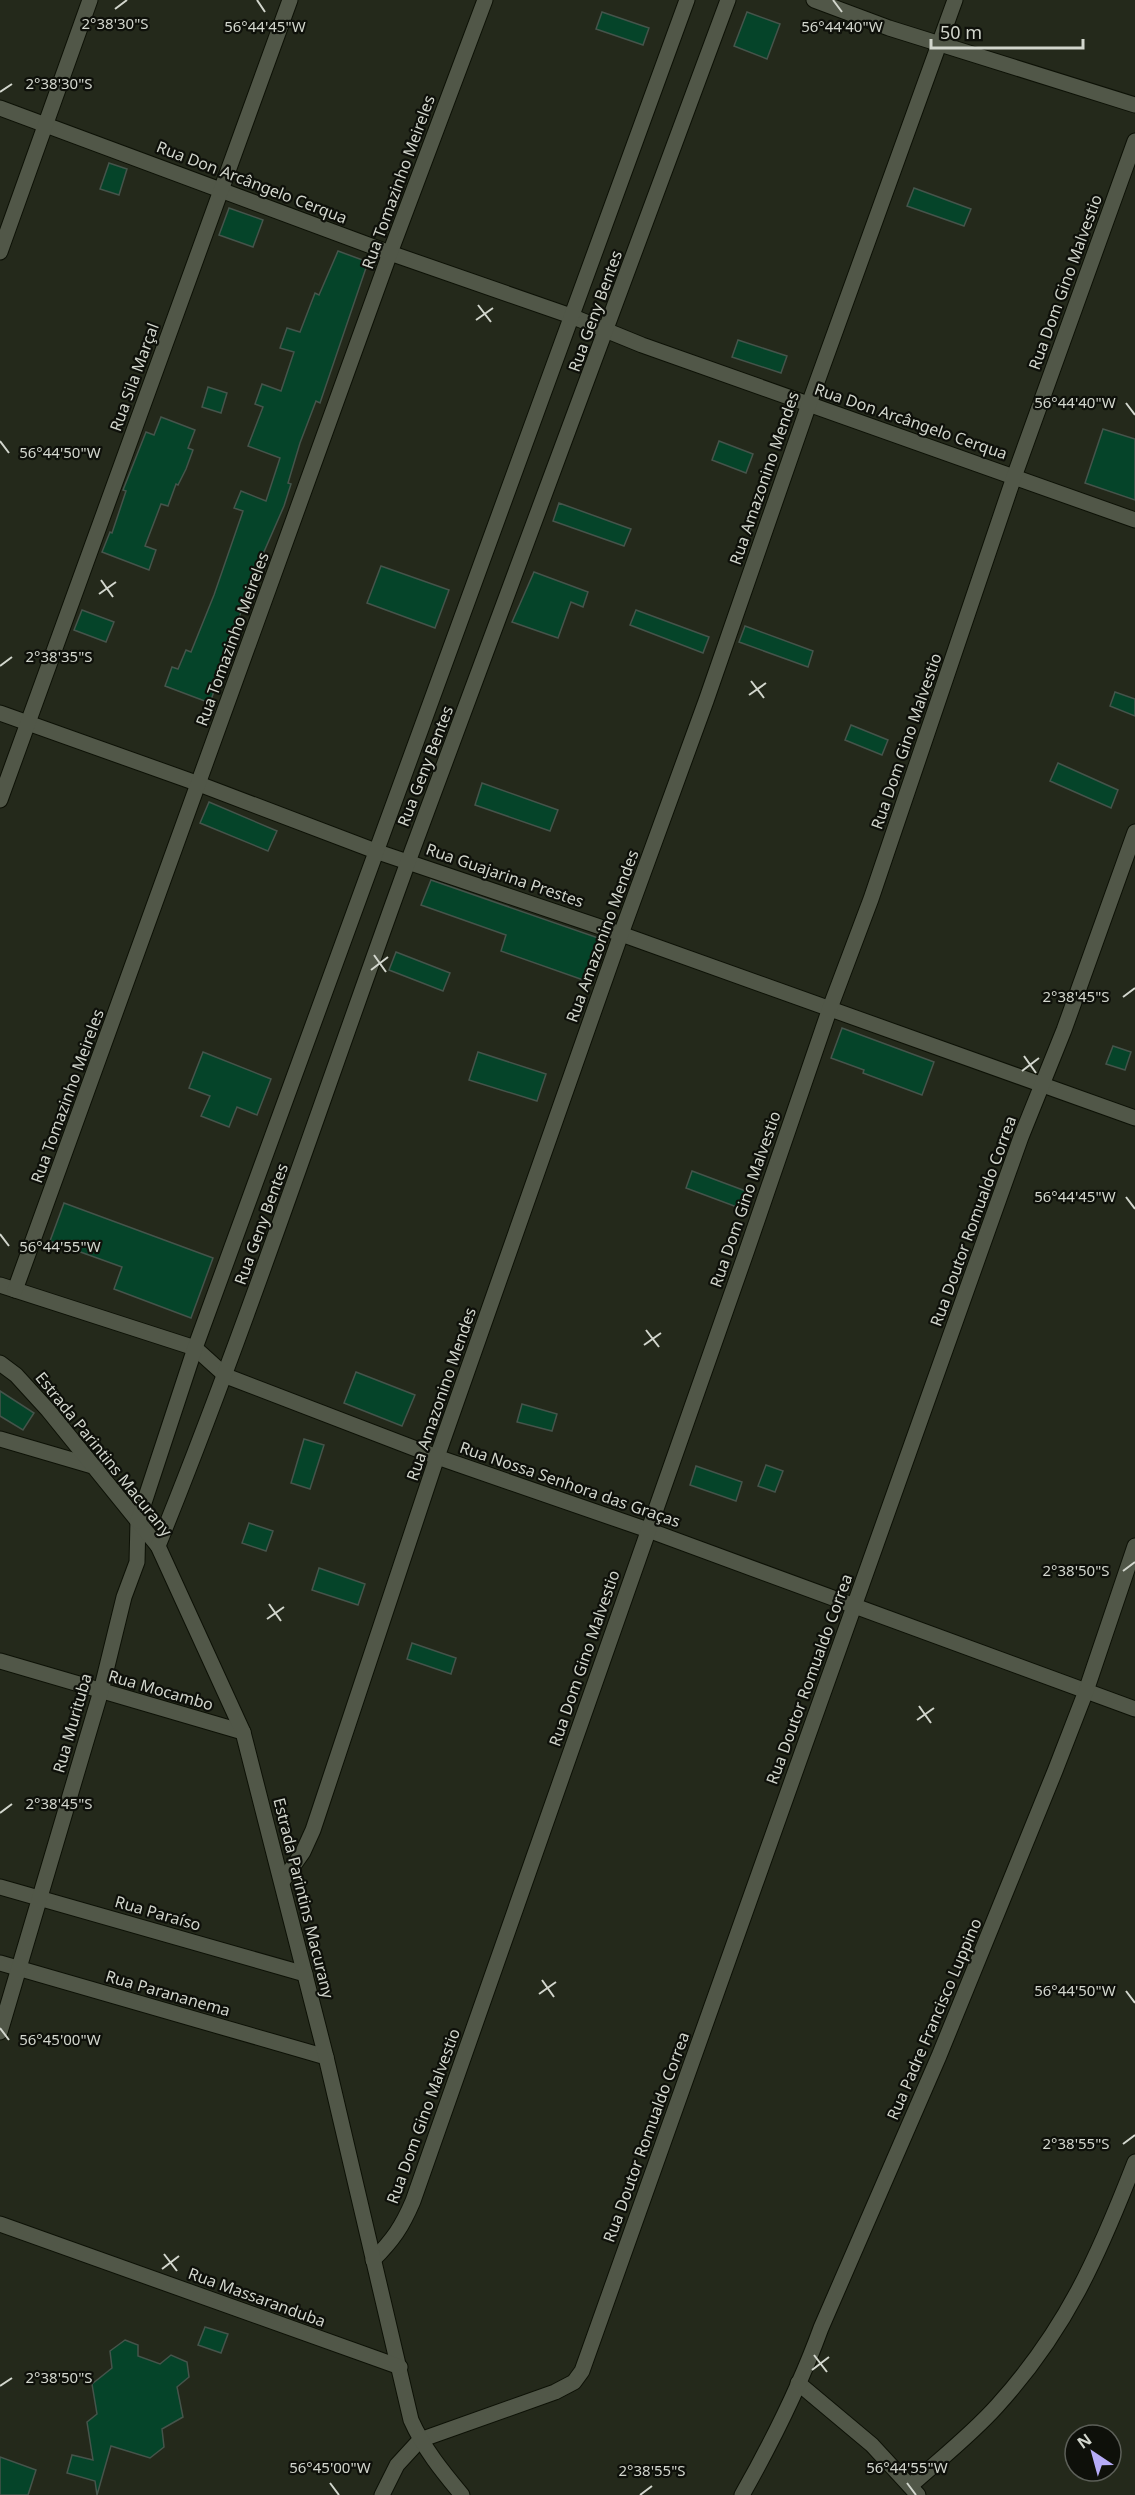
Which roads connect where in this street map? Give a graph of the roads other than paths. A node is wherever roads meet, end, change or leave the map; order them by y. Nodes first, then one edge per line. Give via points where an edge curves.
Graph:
1 (90, 0) edge
2 (290, 0) edge
3 (485, 0) edge
4 (687, 0) edge
5 (728, 0) edge
6 (814, 0) edge
7 (955, 0) edge
8 (940, 44) junction
9 (1135, 105) edge
10 (0, 108) edge
11 (46, 124) junction
12 (1135, 141) edge
13 (220, 190) junction
14 (0, 252) edge
15 (390, 253) junction
16 (571, 316) junction
17 (607, 331) junction
18 (809, 404) junction
19 (1014, 477) junction
20 (1135, 520) edge
21 (0, 712) edge
22 (29, 722) junction
23 (199, 784) junction
24 (0, 800) edge
25 (1135, 832) edge
26 (378, 852) junction
27 (408, 861) junction
28 (621, 934) junction
29 (830, 1008) junction
30 (1042, 1085) junction
31 (1135, 1118) edge
32 (0, 1285) edge
33 (15, 1290) junction
34 (195, 1348) junction
35 (0, 1363) edge
36 (226, 1376) junction
37 (0, 1439) edge
38 (437, 1457) junction
39 (96, 1467) junction
40 (138, 1521) junction
41 (648, 1530) junction
42 (158, 1546) junction
43 (1135, 1546) edge
44 (137, 1562) junction
45 (854, 1606) junction
46 (0, 1661) edge
47 (101, 1691) junction
48 (1086, 1691) junction
49 (1135, 1709) edge
50 (243, 1732) junction
51 (282, 1882) junction
52 (0, 1887) edge
53 (39, 1898) junction
54 (0, 1963) edge
55 (18, 1968) junction
56 (305, 1974) junction
57 (0, 2032) edge
58 (326, 2057) junction
59 (1135, 2162) edge
60 (0, 2224) edge
61 (373, 2260) junction
62 (400, 2367) junction
63 (798, 2383) junction
64 (420, 2440) junction
65 (914, 2491) edge
66 (382, 2495) edge
67 (462, 2495) edge
68 (742, 2495) edge

1 - 11 street
2 - 13 street, Rua Sila Marçal
3 - 15 street, Rua Tomazinho Meireles
4 - 16 street, Rua Geny Bentes
5 - 17 street, Rua Geny Bentes
6 - 8 street
7 - 8 street, Rua Amazonino Mendes
8 - 9 street
8 - 18 street, Rua Amazonino Mendes
10 - 11 street, Rua Don Arcângelo Cerqua
11 - 13 street, Rua Don Arcângelo Cerqua
11 - 14 street
12 - 19 street, Rua Dom Gino Malvestio
13 - 15 street, Rua Don Arcângelo Cerqua
13 - 22 street, Rua Sila Marçal
15 - 16 street, Rua Don Arcângelo Cerqua
15 - 23 street, Rua Tomazinho Meireles
16 - 17 street, Rua Don Arcângelo Cerqua
16 - 26 street, Rua Geny Bentes
17 - 18 street, Rua Don Arcângelo Cerqua
17 - 27 street, Rua Geny Bentes
18 - 19 street, Rua Don Arcângelo Cerqua
18 - 28 street, Rua Amazonino Mendes
19 - 20 street, Rua Don Arcângelo Cerqua
19 - 29 street, Rua Dom Gino Malvestio via 871,899
21 - 22 street, Rua Guajarina Prestes
22 - 23 street, Rua Guajarina Prestes
22 - 24 street, Rua Sila Marçal
23 - 26 street, Rua Guajarina Prestes
23 - 33 street, Rua Tomazinho Meireles
25 - 30 street, Rua Doutor Romualdo Correa
26 - 27 street, Rua Guajarina Prestes
26 - 34 street, Rua Geny Bentes
27 - 28 street, Rua Guajarina Prestes
27 - 36 street, Rua Geny Bentes
28 - 29 street, Rua Guajarina Prestes
28 - 38 street, Rua Amazonino Mendes
29 - 30 street, Rua Guajarina Prestes
29 - 41 street, Rua Dom Gino Malvestio
30 - 31 street, Rua Guajarina Prestes
30 - 45 street, Rua Doutor Romualdo Correa
32 - 33 street, Rua Nossa Senhora das Graças
33 - 34 street, Rua Nossa Senhora das Graças
34 - 36 street, Rua Nossa Senhora das Graças
34 - 40 street, Rua Geny Bentes
35 - 39 street, Estrada Parintins Macurany via 16,1375
36 - 38 street, Rua Nossa Senhora das Graças
36 - 42 street, Rua Geny Bentes
37 - 39 street
38 - 41 street, Rua Nossa Senhora das Graças
38 - 51 street, Rua Amazonino Mendes via 313,1830
39 - 40 street, Estrada Parintins Macurany
40 - 42 street, Estrada Parintins Macurany
40 - 44 street, Rua Murituba
41 - 45 street, Rua Nossa Senhora das Graças
41 - 61 street, Rua Dom Gino Malvestio via 412,2201 393,2241
42 - 44 street
42 - 50 street, Estrada Parintins Macurany
43 - 48 street, Rua Padre Francisco Luppino
44 - 47 street, Rua Murituba via 124,1596
45 - 48 street, Rua Nossa Senhora das Graças
45 - 64 street, Rua Doutor Romualdo Correa via 582,2371 574,2382 555,2392
46 - 47 street, Rua Mocambo
47 - 50 street, Rua Mocambo
47 - 53 street, Rua Murituba
48 - 49 street, Rua Nossa Senhora das Graças
48 - 63 street, Rua Padre Francisco Luppino via 939,2055
50 - 51 street, Estrada Parintins Macurany
51 - 56 street, Estrada Parintins Macurany
52 - 53 street, Rua Paraíso
53 - 55 street, Rua Murituba
53 - 56 street, Rua Paraíso
54 - 55 street, Rua Parananema
55 - 57 street, Rua Murituba
55 - 58 street, Rua Parananema
56 - 58 street, Estrada Parintins Macurany
58 - 61 street, Estrada Parintins Macurany
59 - 65 street via 1104,2242 1061,2324 996,2408
60 - 62 street, Rua Massaranduba
61 - 62 street, Estrada Parintins Macurany
62 - 64 street, Estrada Parintins Macurany via 411,2420
63 - 65 street via 872,2445
63 - 68 street, Rua Padre Francisco Luppino
64 - 66 street via 397,2465
64 - 67 street, Estrada Parintins Macurany

